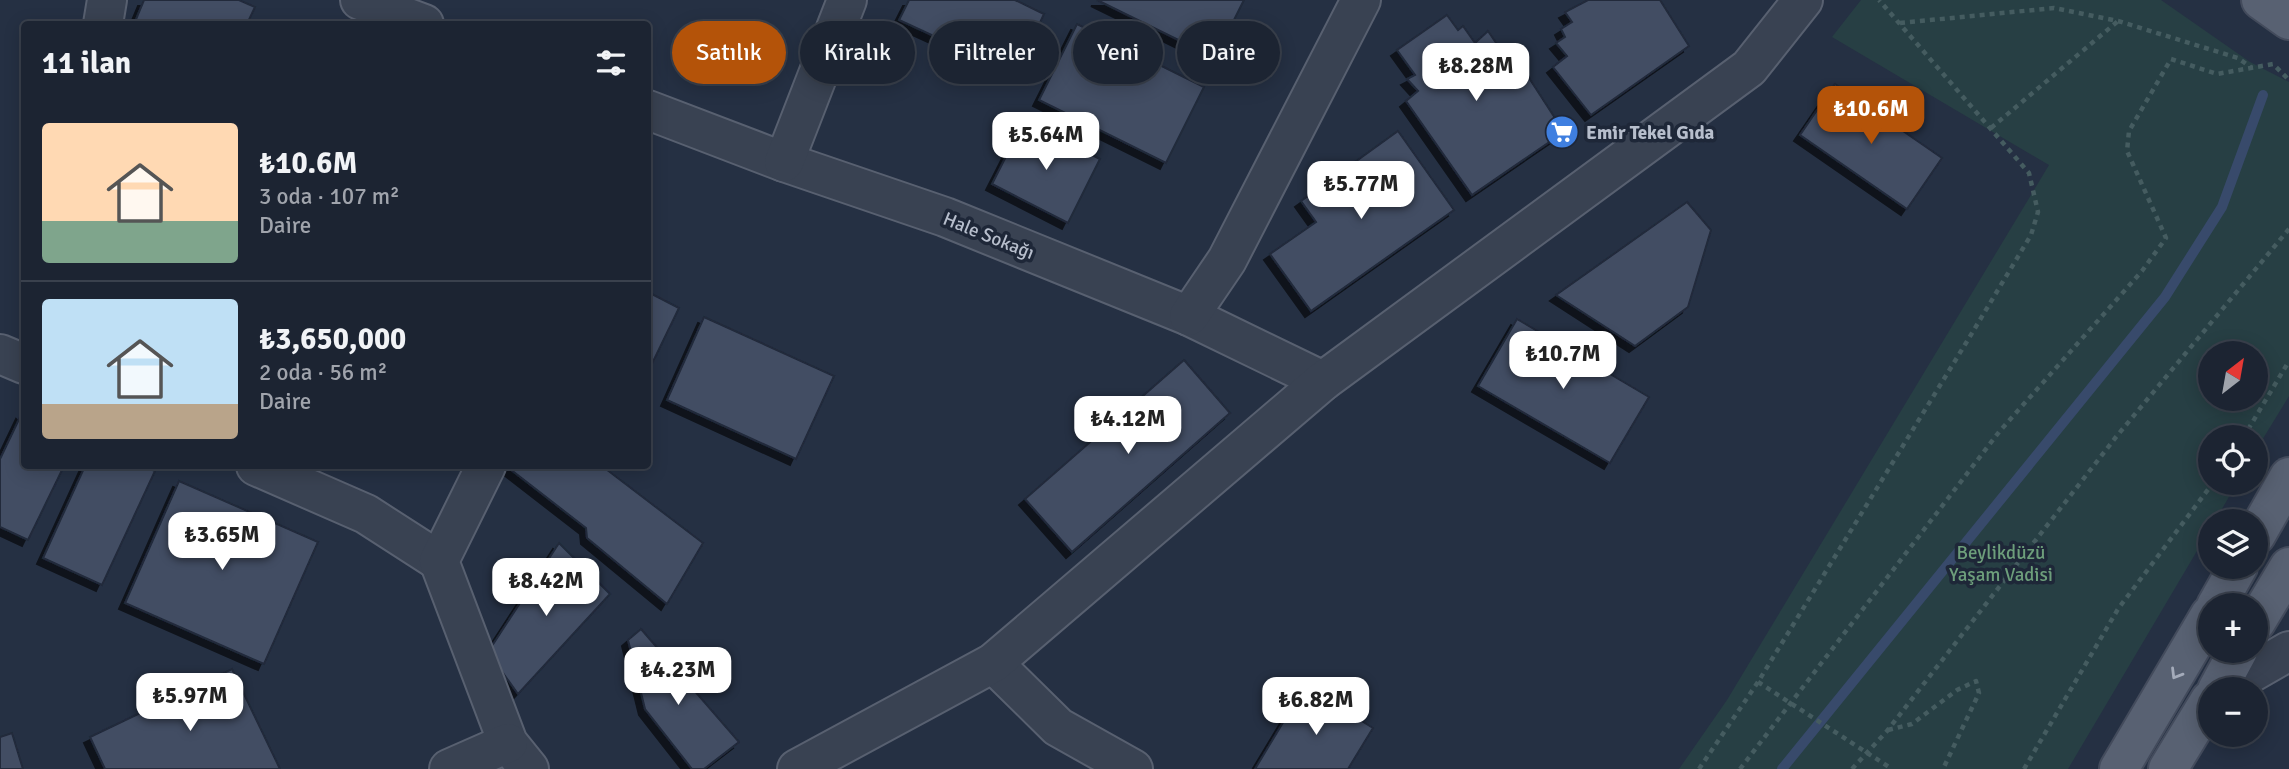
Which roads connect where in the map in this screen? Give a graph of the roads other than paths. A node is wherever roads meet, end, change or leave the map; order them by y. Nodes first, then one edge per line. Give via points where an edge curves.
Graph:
1 (107, 0) edge
2 (360, 0) edge
3 (847, 0) edge
4 (1361, 0) edge
5 (1803, 0) edge
6 (2261, 0) edge
7 (2289, 20) edge
8 (104, 21) edge
9 (416, 21) edge
10 (651, 111) edge
11 (784, 162) junction
12 (1189, 316) junction
13 (0, 354) edge
14 (21, 363) edge
15 (1323, 381) junction
16 (263, 469) edge
17 (485, 469) edge
18 (2289, 477) edge
19 (2268, 514) edge
20 (439, 561) junction
21 (2289, 567) edge
22 (2268, 602) edge
23 (2198, 635) edge
24 (2289, 651) edge
25 (993, 663) junction
26 (2242, 677) edge
27 (2198, 720) edge
28 (519, 756) edge
29 (449, 769) edge
30 (797, 769) edge
31 (1133, 769) edge
32 (2119, 769) edge
33 (2168, 769) edge

1 - 8 street
2 - 9 street
3 - 11 street
4 - 12 street via 1227,260
5 - 15 street via 1749,68
6 - 7 main road
10 - 11 street, Hale Sokağı
11 - 12 street, Hale Sokağı via 945,216
12 - 15 street, Hale Sokağı
13 - 14 street
15 - 25 street
16 - 20 street via 366,514
17 - 20 street
18 - 19 main road
20 - 28 street
21 - 22 main road
23 -> 32 main road
24 - 26 street
25 - 30 street
25 - 31 street via 1058,727
27 - 33 main road
28 - 29 street

